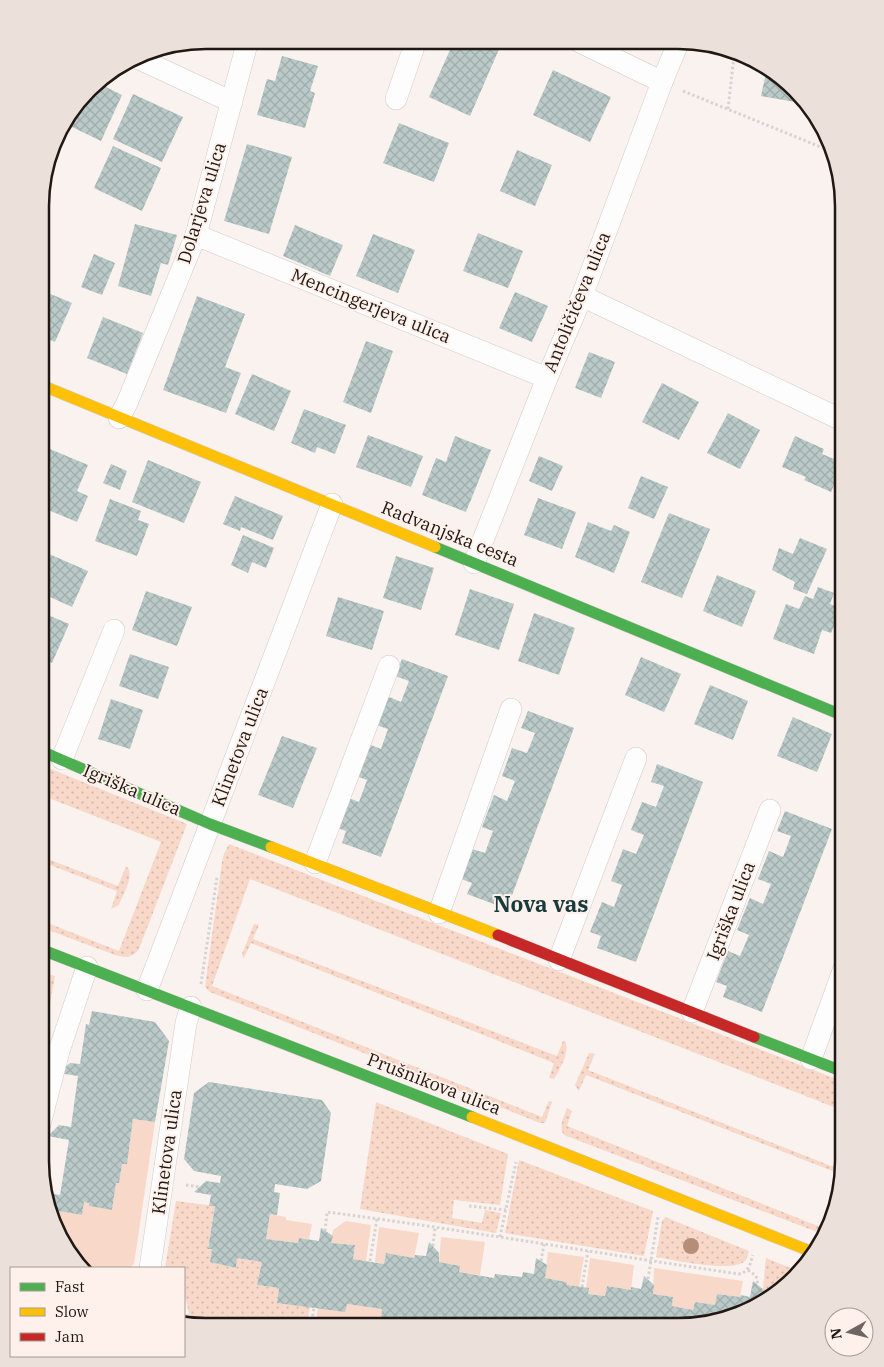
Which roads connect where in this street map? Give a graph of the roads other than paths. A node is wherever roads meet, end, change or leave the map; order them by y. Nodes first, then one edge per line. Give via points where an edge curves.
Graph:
1 (246, 49) edge
2 (413, 49) edge
3 (594, 49) edge
4 (676, 49) edge
5 (145, 61) edge
6 (662, 82) junction
7 (396, 99) dead end
8 (232, 102) junction
9 (196, 234) junction
10 (582, 296) junction
11 (546, 378) junction
12 (49, 388) edge
13 (835, 417) edge
14 (119, 418) junction
15 (332, 504) junction
16 (474, 562) junction
17 (114, 630) dead end
18 (389, 666) dead end
19 (512, 709) dead end
20 (835, 712) edge
21 (49, 754) edge
22 (636, 758) dead end
23 (62, 759) junction
24 (770, 810) dead end
25 (210, 824) junction
26 (315, 863) junction
27 (439, 912) junction
28 (49, 952) edge
29 (558, 960) junction
30 (87, 967) junction
31 (147, 990) junction
32 (835, 993) edge
33 (195, 1000) junction
34 (692, 1012) junction
35 (50, 1049) edge
36 (811, 1059) junction
37 (835, 1068) edge
38 (808, 1250) edge
39 (150, 1267) edge

1 - 8 street, Dolarjeva ulica
2 - 7 street
3 - 6 street
4 - 6 street, Antoličičeva ulica
5 - 8 street
6 - 10 street, Antoličičeva ulica
8 - 9 street, Dolarjeva ulica
9 - 11 street, Mencingerjeva ulica
9 - 14 street, Dolarjeva ulica
10 - 11 street, Antoličičeva ulica
10 - 13 street
11 - 16 street, Antoličičeva ulica
12 - 14 street, Radvanjska cesta
14 - 15 street, Radvanjska cesta
15 - 16 street, Radvanjska cesta
15 - 25 street, Klinetova ulica
16 - 20 street, Radvanjska cesta
17 - 23 street, Igriška ulica
18 - 26 street
19 - 27 street
21 - 23 street, Igriška ulica
22 - 29 street
23 - 25 street, Igriška ulica
24 - 34 street, Igriška ulica
25 - 26 street, Igriška ulica
25 - 31 street, Klinetova ulica
26 - 27 street, Igriška ulica
27 - 29 street, Igriška ulica
28 - 30 street, Prušnikova ulica
29 - 34 street, Igriška ulica
30 - 31 street, Prušnikova ulica
30 - 35 street
31 - 33 street, Prušnikova ulica
32 - 36 street
33 - 38 street, Prušnikova ulica
33 - 39 street, Klinetova ulica via 186,1023
34 - 36 street, Igriška ulica
36 - 37 street, Igriška ulica

